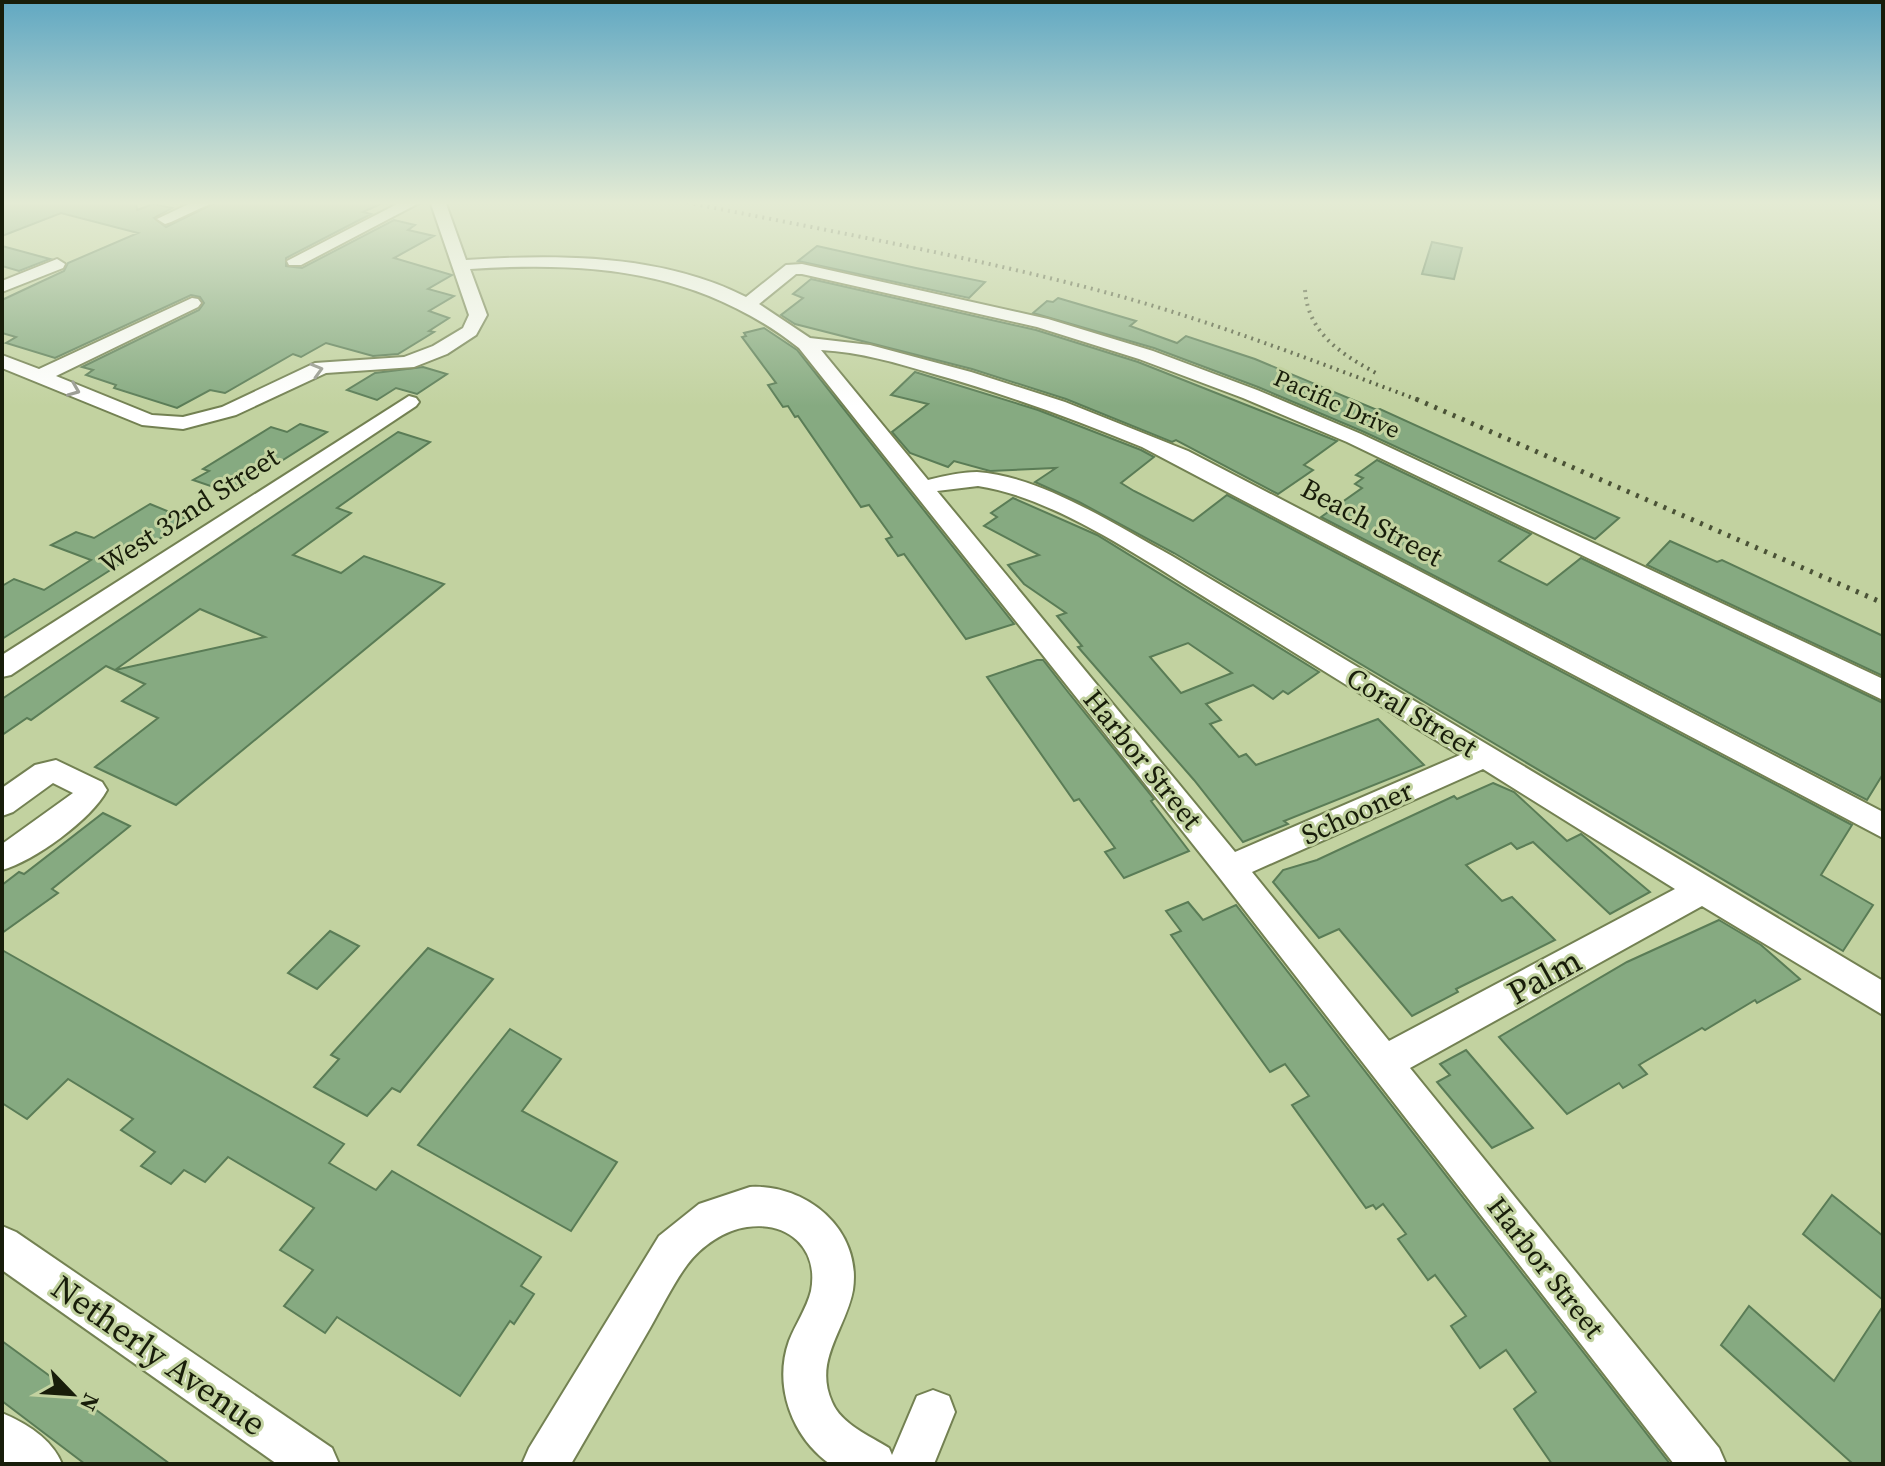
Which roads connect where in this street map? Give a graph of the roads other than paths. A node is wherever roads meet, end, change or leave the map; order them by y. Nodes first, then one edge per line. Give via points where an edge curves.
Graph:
1 (44, 269) edge
2 (462, 269) edge
3 (628, 269) edge
4 (791, 269) edge
5 (804, 269) edge
6 (2, 287) edge
7 (192, 303) dead end
8 (748, 304) junction
9 (806, 344) junction
10 (2, 361) edge
11 (41, 376) junction
12 (409, 402) dead end
13 (923, 487) junction
14 (2, 668) edge
15 (1883, 690) edge
16 (1485, 756) junction
17 (2, 804) edge
18 (1883, 826) edge
19 (2, 857) edge
20 (1230, 868) junction
21 (1704, 889) junction
22 (1883, 999) edge
23 (1384, 1063) junction
24 (2, 1246) edge
25 (933, 1412) dead end
26 (2, 1435) edge
27 (39, 1464) edge
28 (316, 1464) edge
29 (545, 1464) edge
30 (873, 1464) edge
31 (911, 1464) edge
32 (1703, 1464) edge

1 - 6 street
11 -> 2 street via 149,421 183,423 229,411 322,367 407,363 440,350 470,331 478,315
3 - 8 street, Harbor Street via 666,275
4 - 8 street, Pacific Drive
5 - 15 street, Pacific Drive via 1042,323 1250,394 1354,438
7 - 11 street
8 - 9 street, Harbor Street
9 - 13 street, Harbor Street
9 - 18 street, Beach Street via 878,352 1021,391 1180,456
10 - 11 street
12 - 14 street, West 32nd Street
13 - 16 street, Coral Street via 979,479 1006,485 1089,521
13 - 20 street, Harbor Street
16 - 20 street, Schooner
16 - 21 street, Coral Street
17 - 19 street via 45,773 56,771 92,790 13,854
20 - 23 street, Harbor Street
21 - 22 street, Coral Street
21 - 23 street, Palm
23 - 32 street, Harbor Street
24 - 28 street, Netherly Avenue
25 - 31 street
26 - 27 street
29 - 30 street via 673,1250 690,1231 724,1213 762,1205 792,1210 811,1225 828,1250 833,1285 804,1376 818,1424 836,1444

